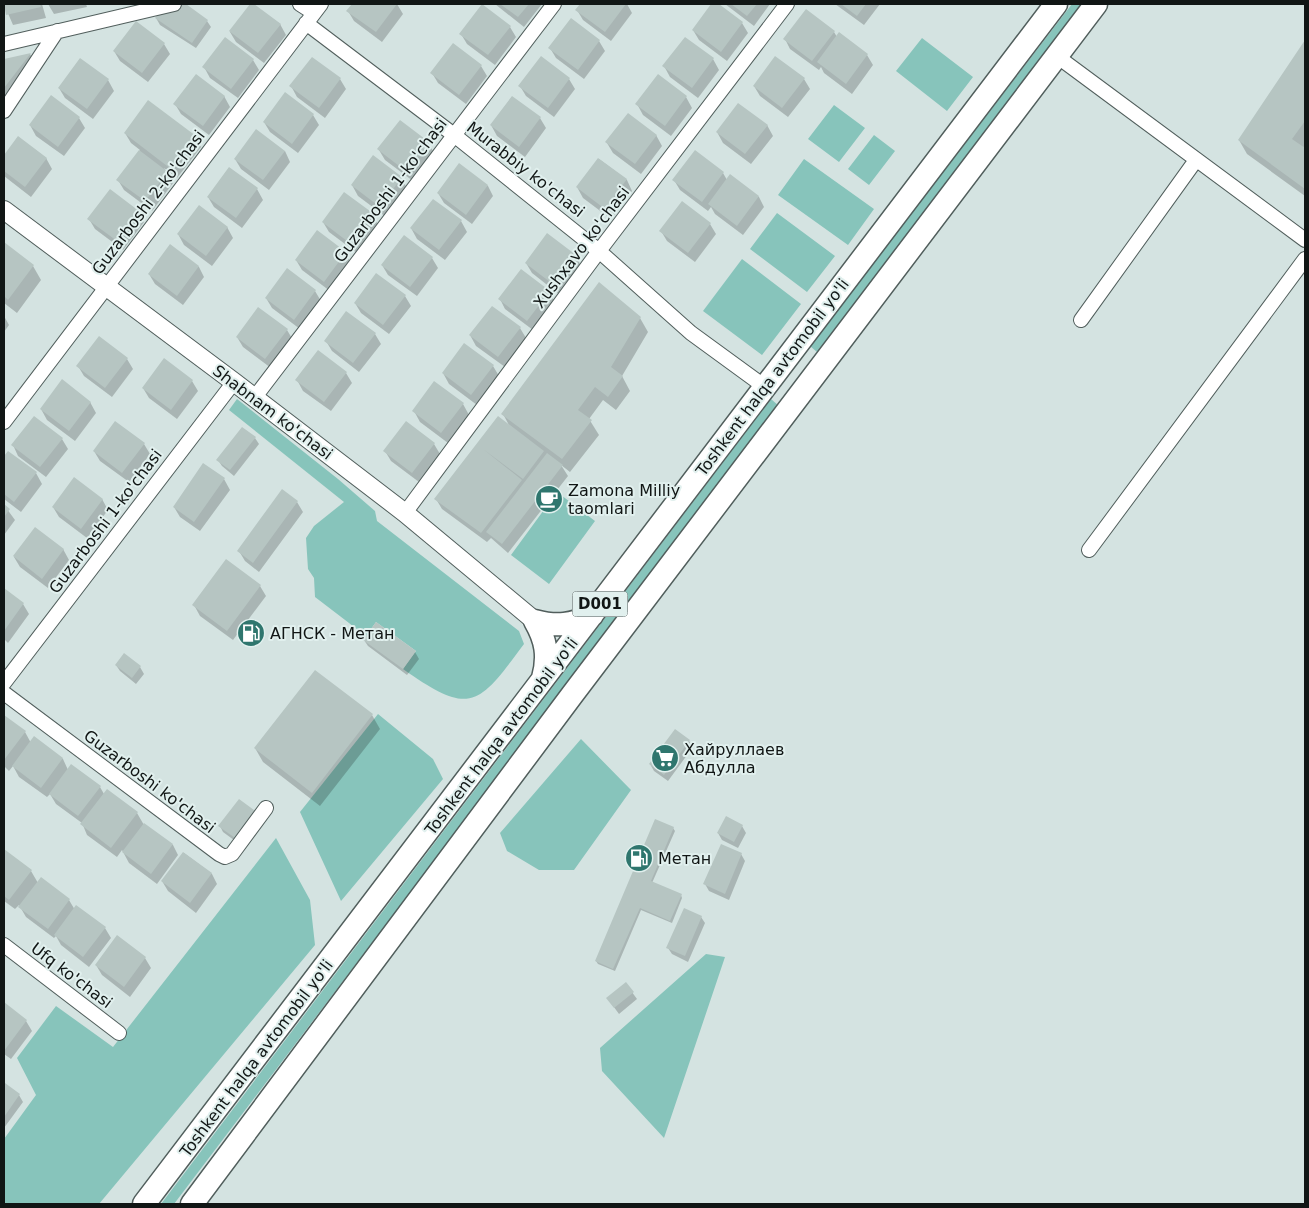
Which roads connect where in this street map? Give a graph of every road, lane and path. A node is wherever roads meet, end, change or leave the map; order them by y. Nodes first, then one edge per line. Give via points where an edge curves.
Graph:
1 (174, 4) edge
2 (300, 4) edge
3 (554, 4) edge
4 (787, 4) edge
5 (1056, 4) edge
6 (1096, 4) edge
7 (314, 13) edge
8 (57, 32) junction
9 (4, 44) edge
10 (1058, 57) junction
11 (4, 111) edge
12 (454, 135) junction
13 (1196, 160) junction
14 (4, 210) edge
15 (1305, 240) edge
16 (600, 250) junction
17 (1305, 258) edge
18 (107, 286) junction
19 (1081, 320) dead end
20 (778, 370) junction
21 (234, 382) junction
22 (765, 388) junction
23 (803, 389) junction
24 (255, 397) junction
25 (4, 422) edge
26 (405, 513) junction
27 (1089, 550) dead end
28 (592, 614) junction
29 (536, 622) junction
30 (542, 681) junction
31 (4, 683) edge
32 (4, 693) edge
33 (266, 808) dead end
34 (4, 945) edge
35 (119, 1033) dead end
36 (144, 1204) edge
37 (192, 1204) edge

1 - 8 street
2 - 7 street, Murabbiy ko'chasi
3 - 12 street, Guzarboshi 1-ko'chasi
4 - 16 street, Xushxavo ko'chasi
5 - 20 highway, Toshkent halqa avtomobil yo'li / D001
6 - 10 highway, Toshkent halqa avtomobil yo'li / D001
7 - 12 street, Murabbiy ko'chasi
7 - 18 street, Guzarboshi 2-ko'chasi
8 - 9 street
8 - 11 street
10 - 13 street
10 - 23 highway, Toshkent halqa avtomobil yo'li / D001
12 - 16 street, Murabbiy ko'chasi
12 - 24 street, Guzarboshi 1-ko'chasi
13 - 15 street
13 - 19 street
14 - 18 street, Shabnam ko'chasi
16 - 22 street, Murabbiy ko'chasi via 691,333
16 - 26 street, Xushxavo ko'chasi
17 - 27 street
18 - 21 street, Shabnam ko'chasi
18 - 25 street, Guzarboshi 2-ko'chasi
20 - 22 highway, Toshkent halqa avtomobil yo'li / D001
20 - 23 highway
21 - 24 street, Shabnam ko'chasi
21 - 31 street, Guzarboshi 1-ko'chasi
22 - 28 highway, Toshkent halqa avtomobil yo'li / D001
23 - 37 highway, Toshkent halqa avtomobil yo'li / D001
24 - 26 street, Shabnam ko'chasi
26 - 29 street, Shabnam ko'chasi
28 - 29 highway via 564,625
28 - 30 highway, Toshkent halqa avtomobil yo'li / D001
29 - 30 highway via 547,649
30 - 36 highway, Toshkent halqa avtomobil yo'li / D001
32 - 33 street, Guzarboshi ko'chasi via 225,857 232,854
34 - 35 street, Ufq ko'chasi

